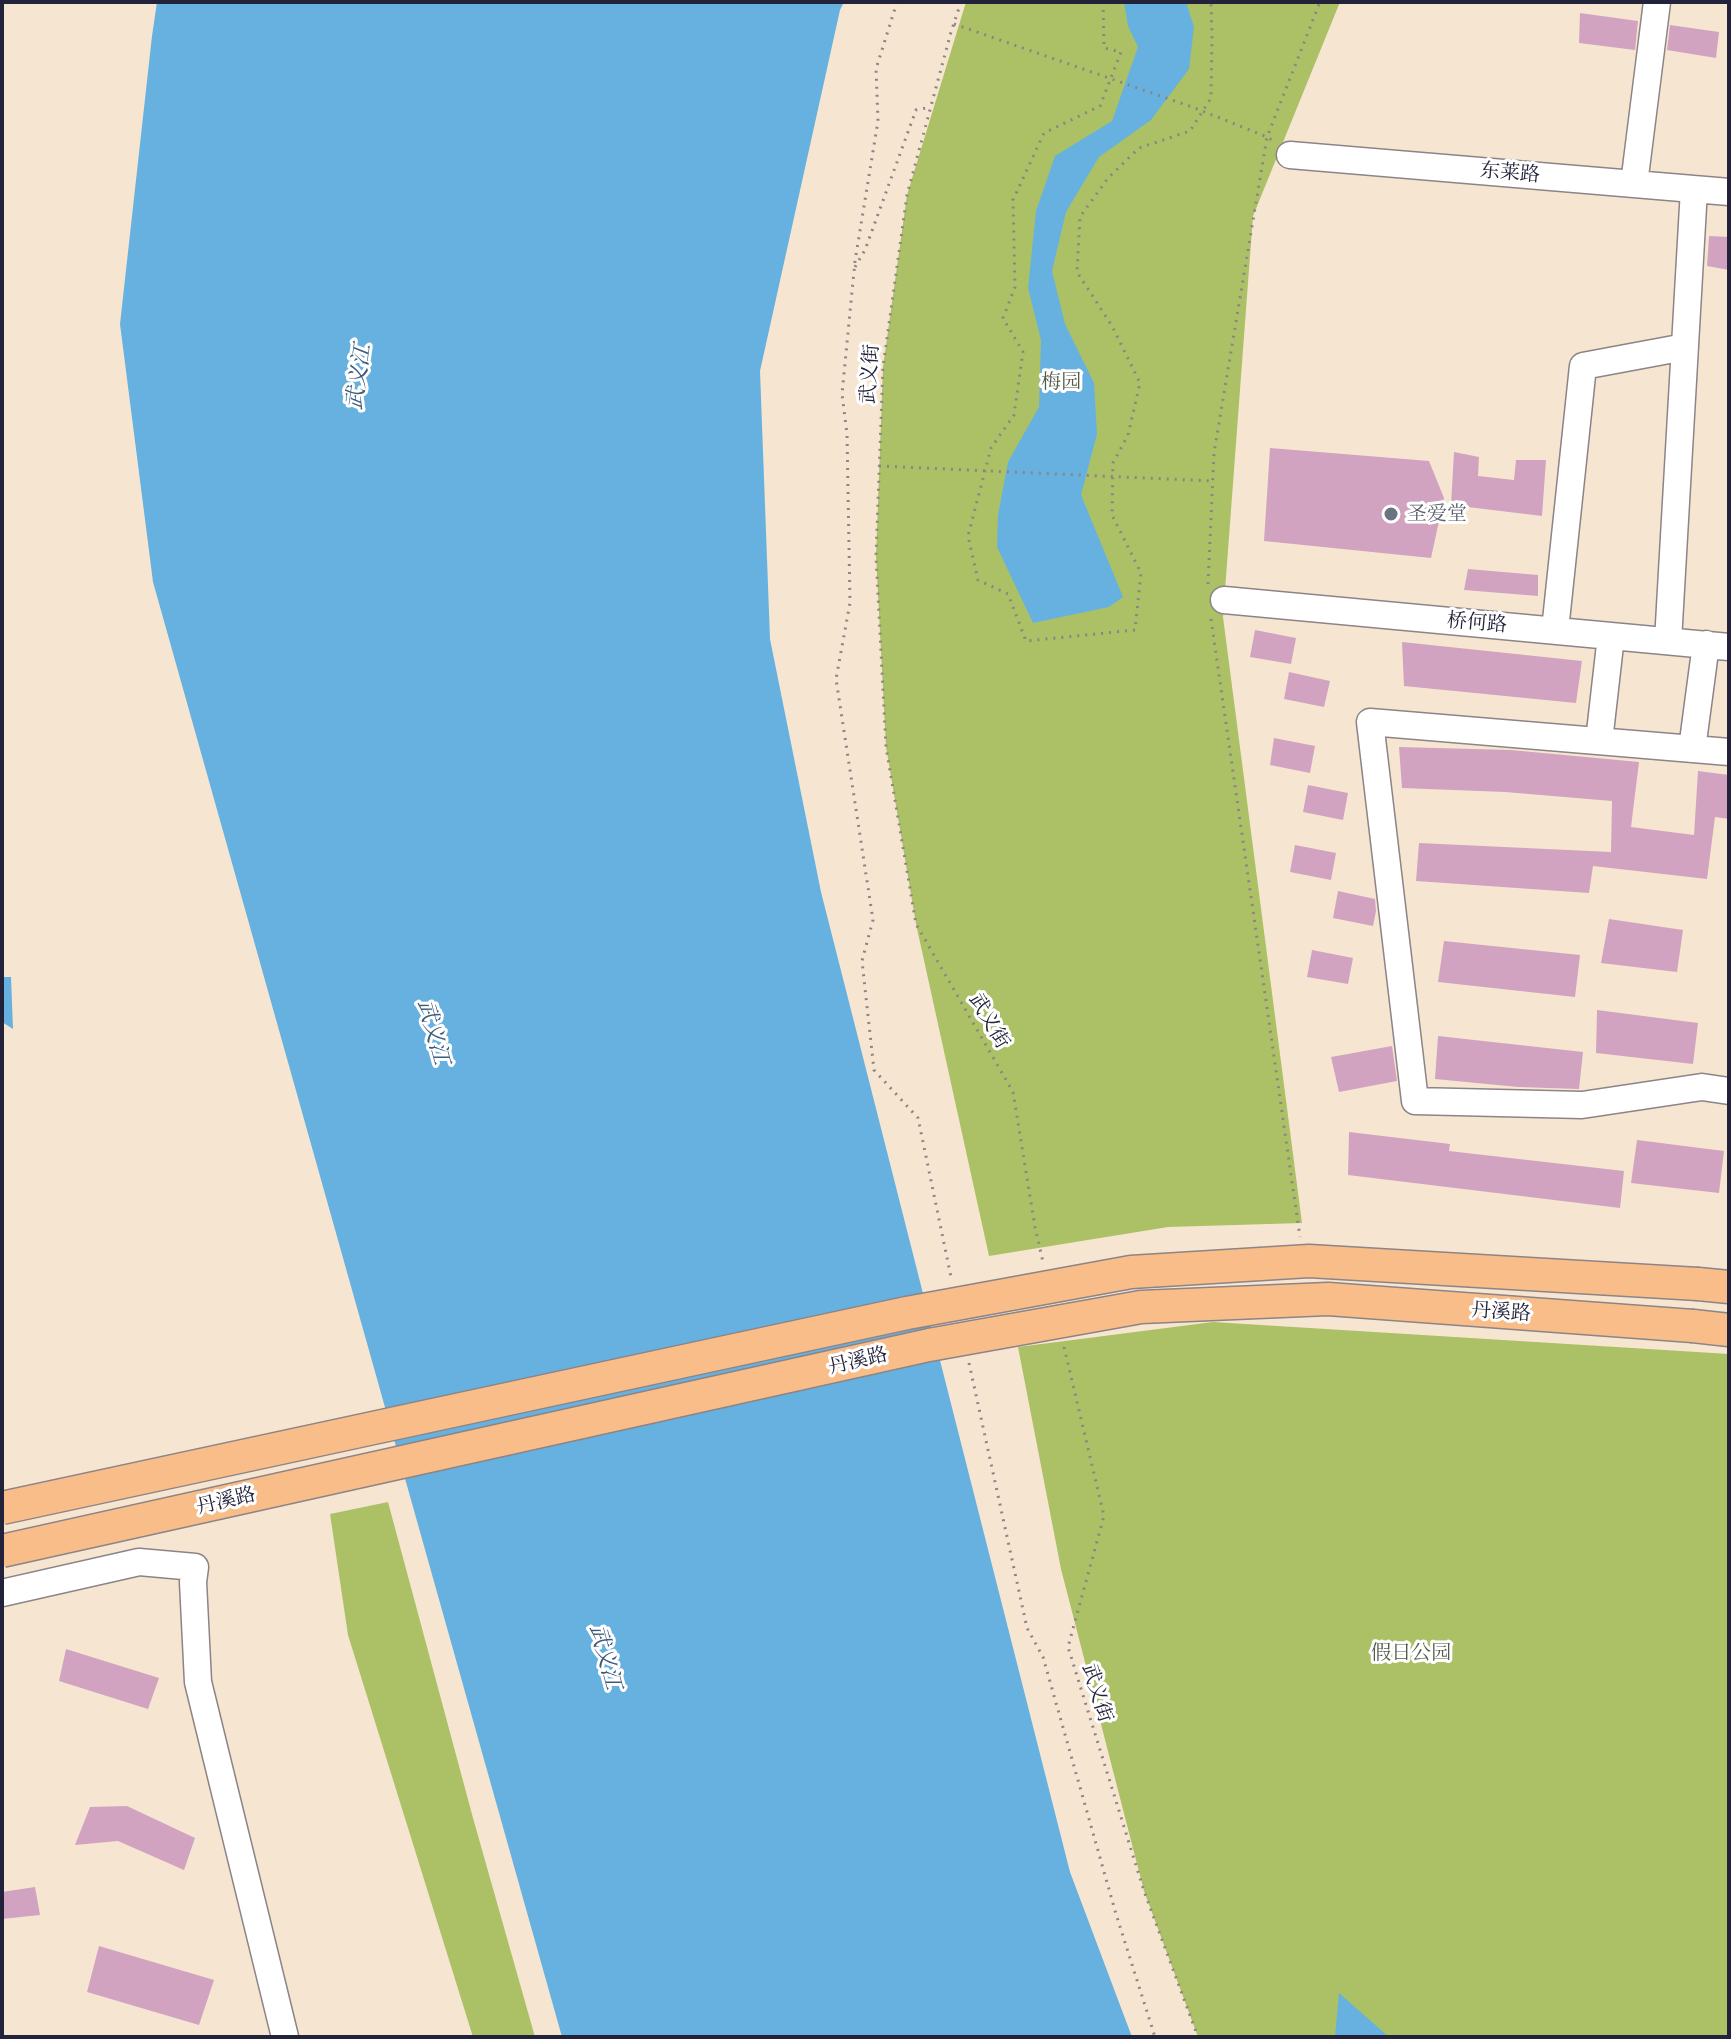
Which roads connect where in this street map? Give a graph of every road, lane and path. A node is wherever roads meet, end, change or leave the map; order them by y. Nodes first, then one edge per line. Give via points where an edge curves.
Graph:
1 (897, 2) edge
2 (961, 2) edge
3 (1103, 2) edge
4 (1211, 2) edge
5 (1657, 2) edge
6 (954, 24) junction
7 (1110, 80) junction
8 (931, 107) junction
9 (1202, 111) junction
10 (1290, 155) joint
11 (1634, 184) junction
12 (1694, 189) junction
13 (1729, 192) edge
14 (855, 269) junction
15 (1685, 347) junction
16 (879, 466) junction
17 (985, 471) junction
18 (1113, 477) junction
19 (1213, 481) dead end
20 (1224, 600) dead end
21 (1555, 630) junction
22 (1611, 636) junction
23 (1668, 641) junction
24 (1717, 646) edge
25 (1599, 741) junction
26 (1692, 749) junction
27 (1729, 752) edge
28 (1729, 1091) edge
29 (1046, 1273) dead end
30 (952, 1283) dead end
31 (1714, 1285) edge
32 (1729, 1330) edge
33 (1064, 1349) dead end
34 (968, 1358) dead end
35 (2, 1508) edge
36 (2, 1551) edge
37 (2, 1593) edge
38 (285, 2037) edge
39 (1155, 2037) edge
40 (1198, 2037) edge

1 - 14 path via 876,69 878,121
2 - 6 path, 武义街
3 - 7 path via 1104,48 1121,52
4 - 9 path via 1211,98
5 - 11 street
6 - 7 path
6 - 8 path, 武义街
7 - 9 path
7 - 17 path via 1100,106 1044,133 1013,200 1015,287 1003,318 1023,352 1014,415 991,448
8 - 14 path via 916,110
8 - 16 path, 武义街 via 907,195 883,367
9 - 10 path via 1267,137
9 - 18 path via 1190,131 1139,148 1108,178 1080,217 1077,272 1140,383
10 - 11 street, 东莱路
11 - 12 street, 东莱路
12 - 13 street, 东莱路
12 - 15 street
14 - 30 path via 842,394 850,603 836,679 873,920 862,961 874,1070 918,1118
15 - 21 street via 1583,366
15 - 23 street
16 - 17 path
16 - 29 path, 武义街 via 876,556 886,747 916,924 1013,1092
17 - 18 path
17 - 18 path via 968,536 971,551 978,580 1008,594 1026,641 1135,630 1141,573 1112,515
18 - 19 path
20 - 21 street, 桥何路
21 - 22 street, 桥何路
22 - 23 street, 桥何路
22 - 25 street
23 - 24 street, 桥何路
24 - 26 street
25 - 26 street
25 - 28 street via 1370,722 1415,1101 1582,1105 1702,1087
26 - 27 street
31 - 35 main road, 丹溪路, bridge via 1309,1261 1131,1272 892,1316
32 - 36 main road, 丹溪路, bridge via 1328,1299 1141,1307 929,1345
33 - 40 path, 武义街 via 1104,1516 1068,1647 1144,1891
34 - 39 path via 1027,1628 1043,1657
37 - 38 street via 139,1562 195,1567 198,1682

